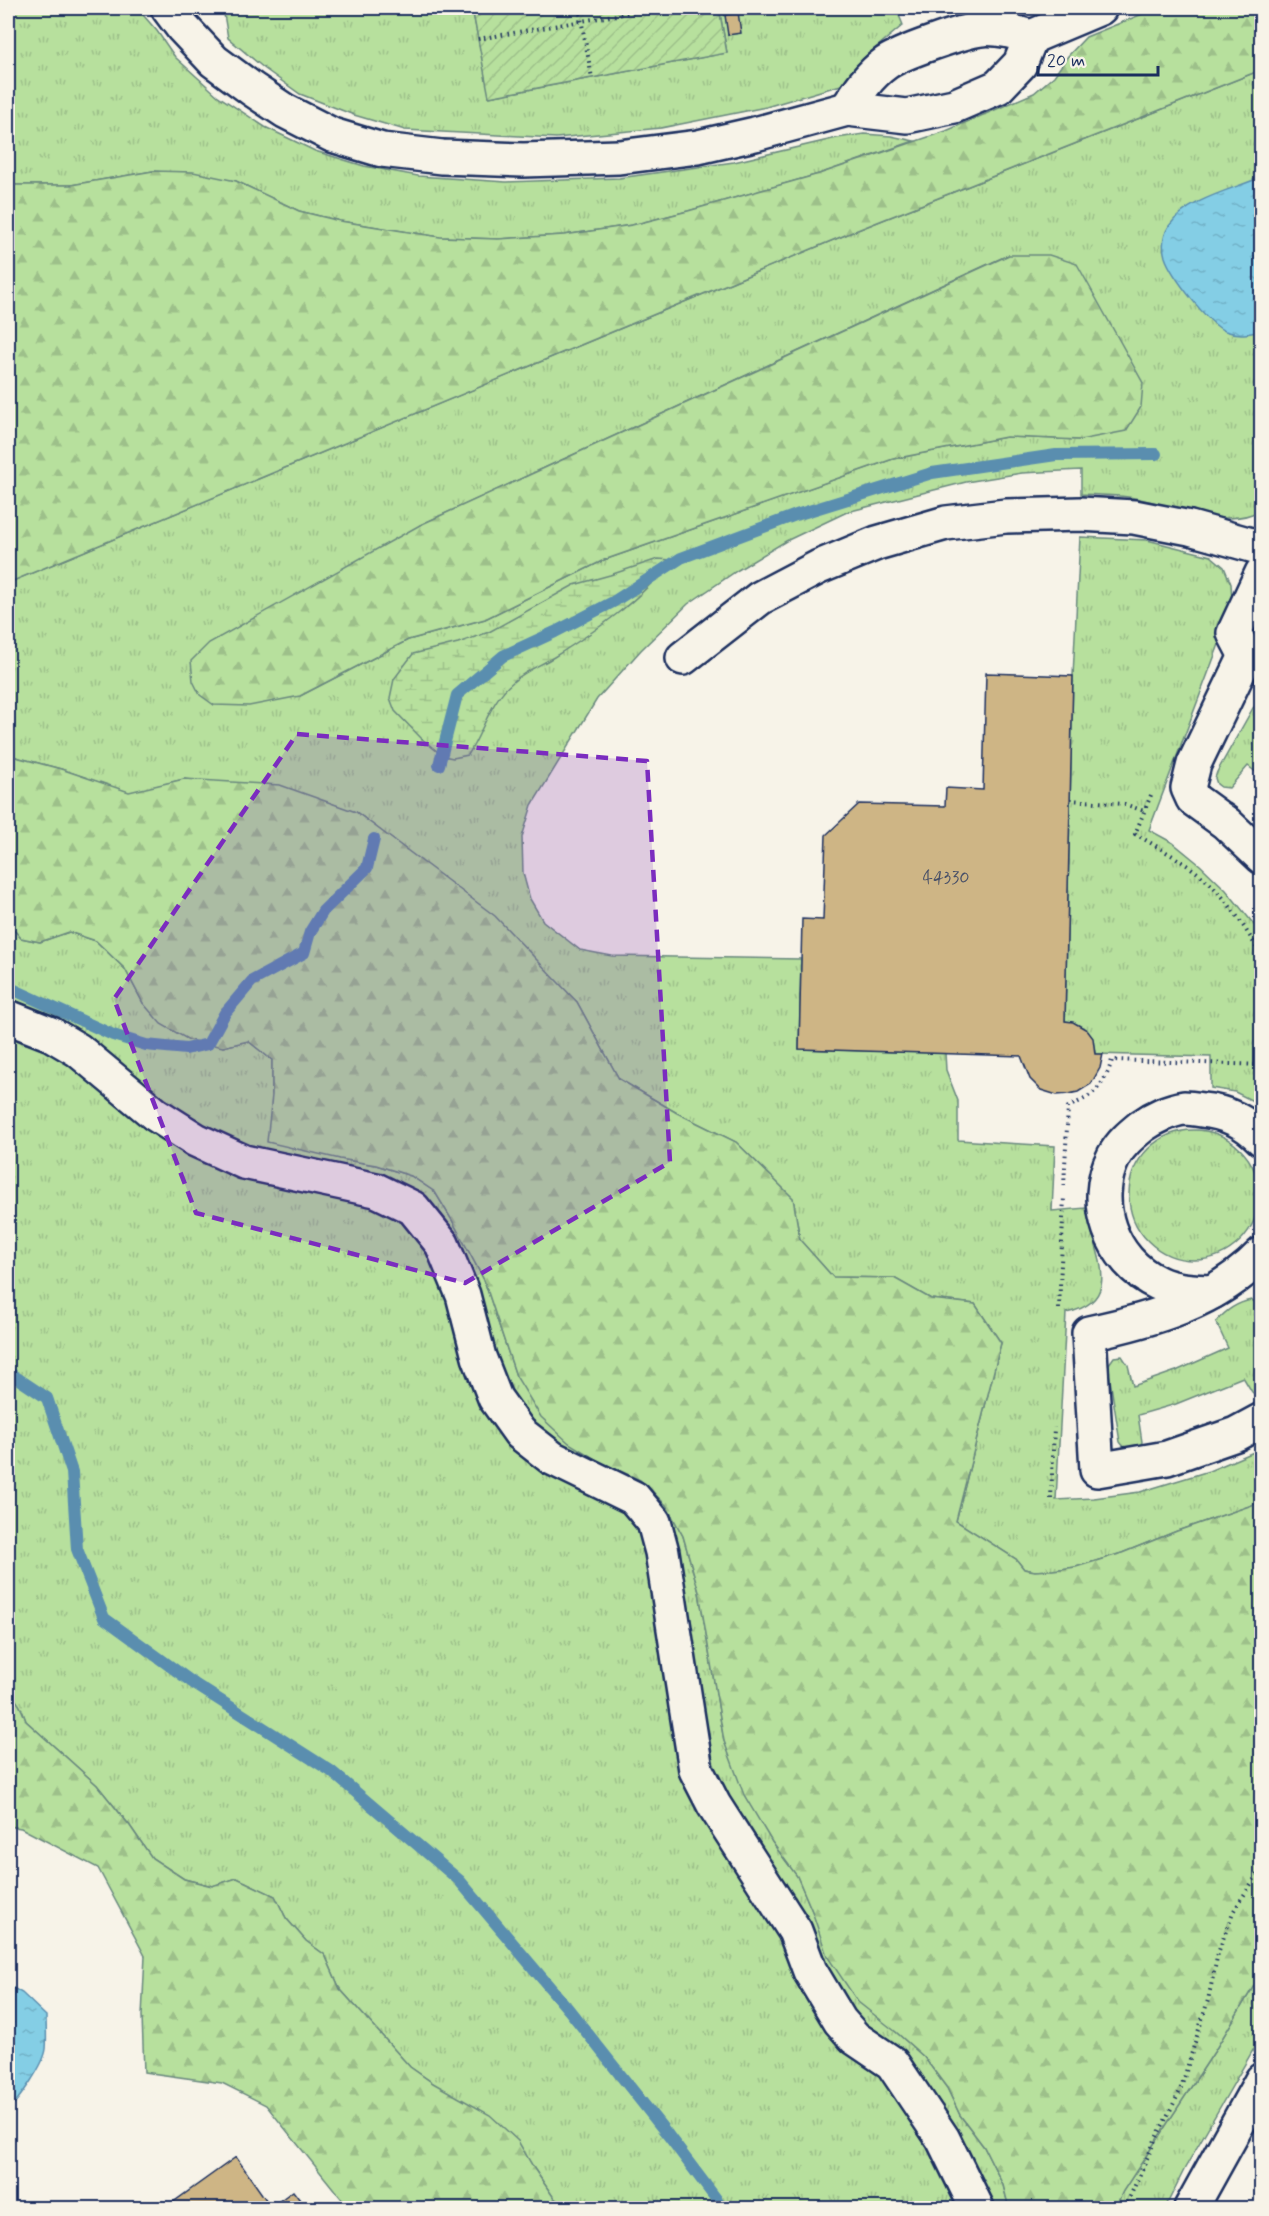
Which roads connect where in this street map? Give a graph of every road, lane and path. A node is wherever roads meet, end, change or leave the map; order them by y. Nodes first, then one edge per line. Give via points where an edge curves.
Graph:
1 (168, 8) edge
2 (579, 8) edge
3 (657, 8) edge
4 (1017, 8) edge
5 (1100, 8) edge
6 (581, 21) junction
7 (1031, 37) junction
8 (478, 39) dead end
9 (592, 78) dead end
10 (847, 109) junction
11 (1262, 548) edge
12 (1262, 573) edge
13 (683, 658) dead end
14 (1252, 665) edge
15 (1070, 800) dead end
16 (1144, 811) dead end
17 (1262, 857) edge
18 (8, 1017) edge
19 (1262, 1065) edge
20 (1262, 1139) edge
21 (1259, 1262) edge
22 (1215, 1292) junction
23 (1059, 1320) dead end
24 (1055, 1415) dead end
25 (1262, 1420) edge
26 (1051, 1498) dead end
27 (1262, 1867) edge
28 (1262, 2080) edge
29 (977, 2208) edge
30 (1125, 2208) edge
31 (1191, 2208) edge

1 - 10 street via 214,61 285,111 332,135 382,150 442,157 619,157 698,147
2 - 6 path
3 - 6 path
4 - 7 street
5 - 7 street
6 - 8 path
6 - 9 path
7 - 10 street via 981,28 922,47 887,62 865,82
7 - 10 street via 1020,64 998,87 954,106 907,116
11 - 13 street via 1134,517 1006,516 946,523 877,543 819,567 760,598
12 - 14 street via 1234,633
14 - 17 street via 1194,764 1188,788 1193,799
15 - 16 path via 1124,804
18 - 29 street via 78,1050 155,1113 196,1140 244,1162 376,1190 413,1208 442,1244 463,1295 495,1398 520,1433 552,1458 634,1498 654,1522 696,1770 795,1931 810,1971 840,2021 855,2038 892,2063 943,2139
19 - 23 path via 1112,1060 1103,1084 1088,1098 1068,1107
20 - 22 street via 1247,1124 1218,1112 1184,1108 1152,1119 1127,1138 1114,1156 1104,1187 1104,1212 1114,1243 1131,1266 1158,1283 1182,1290
21 - 22 street
22 - 25 street via 1137,1323 1089,1334 1097,1470 1167,1458 1236,1434
24 - 26 path
27 - 30 path via 1233,1912 1180,2091
28 - 31 street

